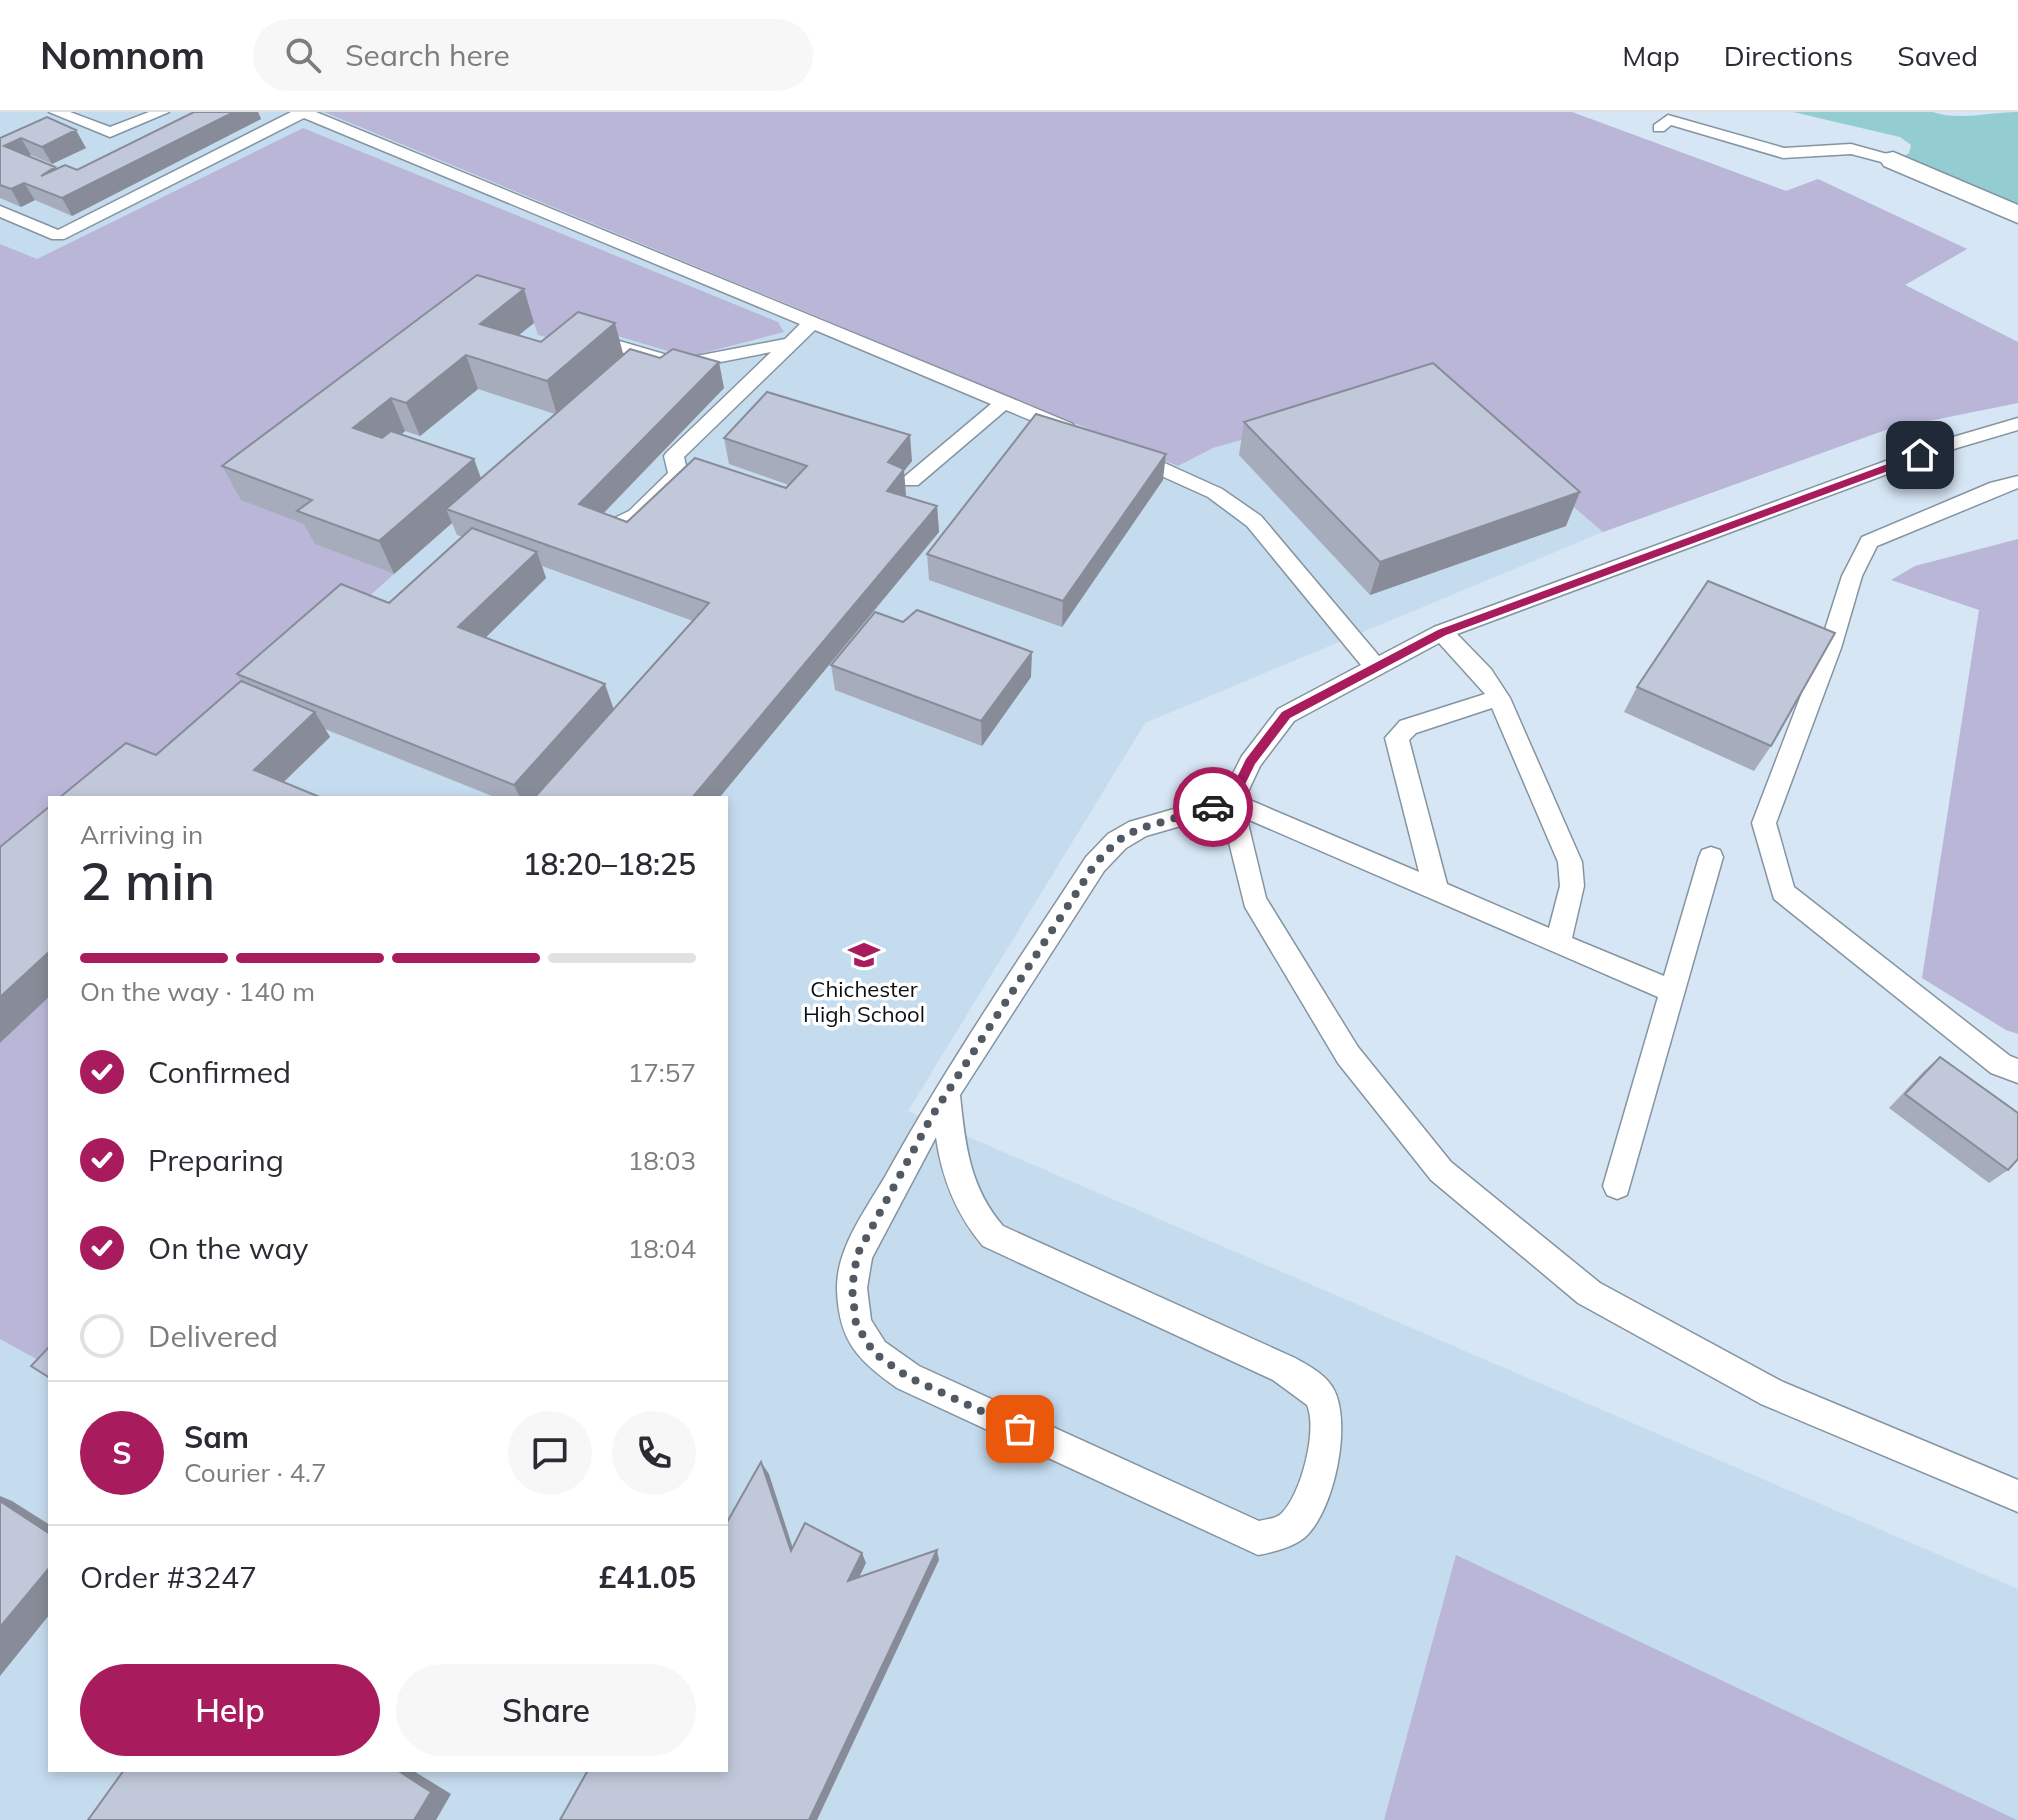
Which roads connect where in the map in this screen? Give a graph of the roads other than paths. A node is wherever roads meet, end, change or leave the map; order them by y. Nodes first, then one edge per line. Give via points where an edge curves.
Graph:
1 (56, 112) edge
2 (162, 112) edge
3 (302, 112) edge
4 (1659, 128) dead end
5 (1893, 160) joint
6 (0, 211) edge
7 (2018, 215) edge
8 (812, 323) junction
9 (791, 343) junction
10 (574, 345) edge
11 (1004, 402) junction
12 (2018, 424) edge
13 (1089, 437) edge
14 (1117, 449) edge
15 (911, 481) dead end
16 (2018, 482) edge
17 (615, 526) edge
18 (1442, 632) junction
19 (1377, 669) junction
20 (1499, 698) junction
21 (1231, 802) junction
22 (1711, 857) dead end
23 (1436, 889) junction
24 (1558, 943) junction
25 (1671, 991) junction
26 (2018, 1071) edge
27 (946, 1093) junction
28 (1617, 1186) dead end
29 (2018, 1496) edge

1 - 2 lane via 110,132
3 - 6 lane via 58,236
3 - 8 lane
4 - 5 lane via 1668,119 1783,153 1851,149
5 - 7 street
8 - 9 lane
8 - 11 lane
9 - 10 lane via 680,365 609,343
9 - 17 lane via 674,456 686,476
11 - 13 lane
11 - 15 lane
12 - 18 lane via 1950,444
14 - 19 lane via 1215,493 1244,513
16 - 26 lane via 1869,542 1852,576 1764,823 1783,892 2001,1065
18 - 19 lane
18 - 20 lane
19 - 21 lane via 1286,715 1250,762
20 - 23 lane via 1408,727 1397,738
20 - 24 lane via 1570,862 1572,886
21 - 23 lane
21 - 27 lane via 1138,829 1117,841 1095,864
21 - 29 lane via 1254,900 1348,1055 1441,1171 1589,1293 1772,1393
22 - 25 lane
23 - 24 lane
24 - 25 lane
25 - 28 lane
27 - 27 lane via 952,1159 961,1191 993,1236 1284,1369 1307,1383 1325,1404 1328,1432 1298,1520 1279,1534 1258,1538 908,1377 874,1353 856,1324 852,1288 857,1255

